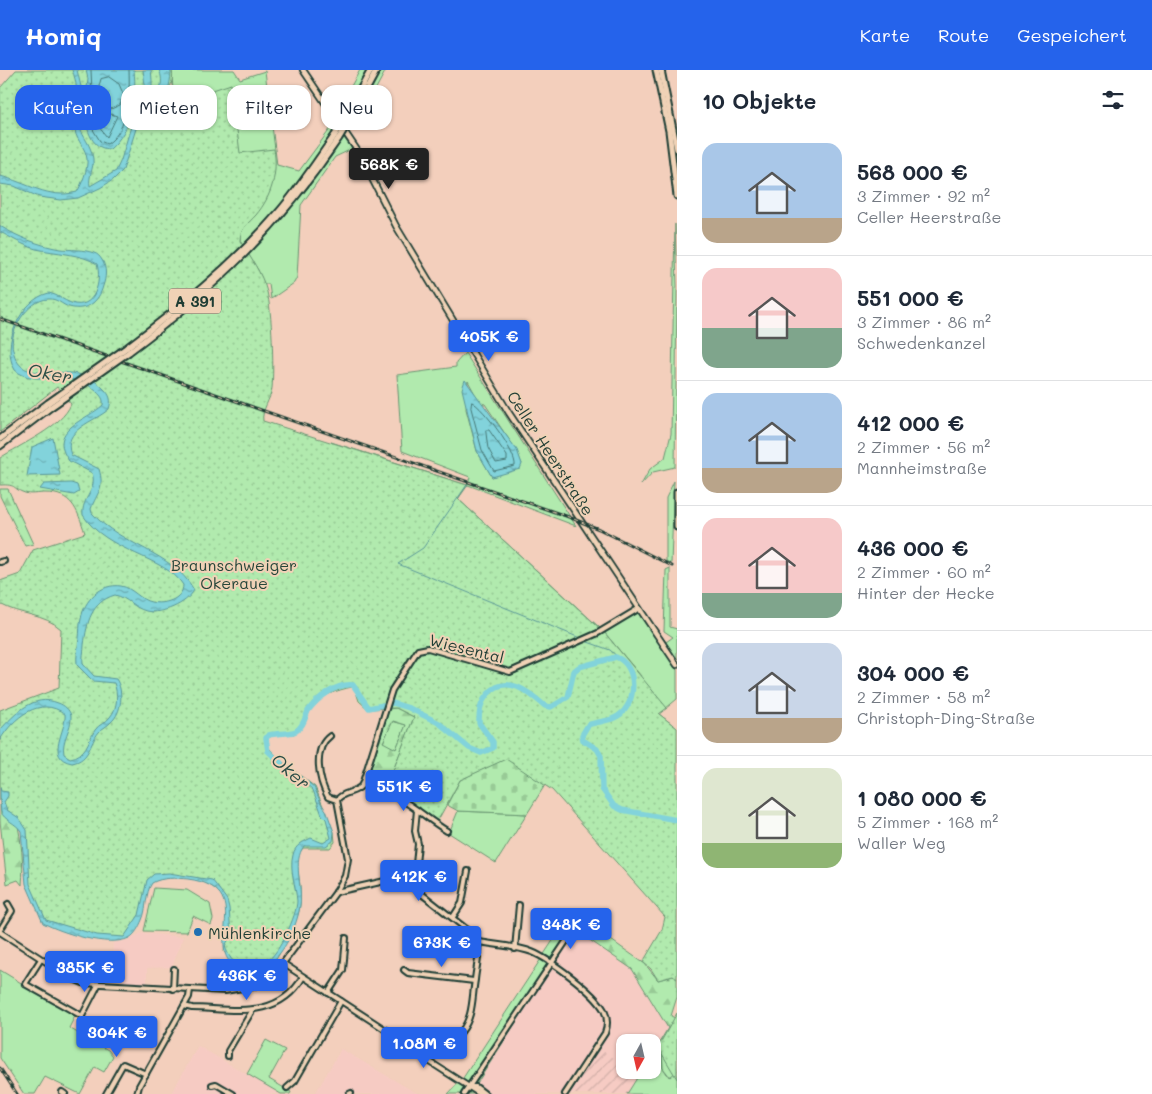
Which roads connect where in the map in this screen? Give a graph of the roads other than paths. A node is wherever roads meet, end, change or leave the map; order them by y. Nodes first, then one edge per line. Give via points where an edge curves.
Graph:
1 (303, 70) edge
2 (371, 70) edge
3 (377, 70) edge
4 (656, 70) edge
5 (661, 70) edge
6 (364, 85) edge
7 (368, 85) edge
8 (340, 130) edge
9 (677, 149) edge
10 (677, 196) edge
11 (50, 405) junction
12 (0, 439) edge
13 (0, 446) edge
14 (677, 492) edge
15 (676, 518) edge
16 (677, 527) edge
17 (638, 609) junction
18 (677, 665) edge
19 (330, 736) dead end
20 (362, 786) junction
21 (337, 800) junction
22 (417, 810) junction
23 (447, 830) dead end
24 (468, 870) dead end
25 (343, 880) junction
26 (410, 884) junction
27 (353, 888) junction
28 (336, 892) junction
29 (8, 904) dead end
30 (519, 905) dead end
31 (453, 917) junction
32 (579, 922) dead end
33 (0, 931) edge
34 (346, 938) dead end
35 (479, 942) junction
36 (515, 949) junction
37 (41, 959) junction
38 (284, 964) junction
39 (549, 964) junction
40 (174, 969) dead end
41 (404, 970) dead end
42 (303, 976) junction
43 (474, 981) junction
44 (98, 985) junction
45 (173, 989) junction
46 (190, 990) junction
47 (328, 993) junction
48 (341, 1001) junction
49 (184, 1006) junction
50 (252, 1011) junction
51 (420, 1048) junction
52 (228, 1056) dead end
53 (146, 1074) junction
54 (212, 1085) dead end
55 (469, 1087) junction
56 (286, 1088) dead end
57 (106, 1094) edge
58 (137, 1094) edge
59 (232, 1094) edge
60 (464, 1094) edge
61 (480, 1094) edge
62 (485, 1094) edge
63 (565, 1094) edge

1 - 17 main road, Celler Heerstraße via 359,153 396,226 496,393
2 - 6 highway, A 391
3 - 7 highway, A 391
4 - 10 highway via 669,130
5 - 9 highway
8 - 11 highway, A 391, bridge via 298,196 202,296
11 - 12 highway, A 391
11 - 13 highway, A 391
14 - 15 highway
15 - 16 highway
17 - 18 main road, Celler Heerstraße
17 - 20 street, Wiesental via 598,633 510,672 428,648 421,649 390,697
19 - 21 street via 322,748 319,774 328,797
20 - 21 street via 340,795
20 - 22 street via 389,791
21 - 25 street via 348,859
22 - 23 street
22 - 26 street via 414,831 418,844 417,859
24 - 31 street via 462,903
25 - 27 street
25 - 28 street
26 - 27 street via 391,881
26 - 31 street
27 - 28 street
28 - 38 street
29 - 33 street via 12,911
30 - 36 street
31 - 35 street
32 - 39 street
33 - 37 street
34 - 47 street via 343,970
35 - 36 street
35 - 43 street
36 - 39 street via 535,954
37 - 44 street via 75,981
37 - 44 street via 25,984 82,1018
38 - 42 street
38 - 46 street via 272,978 247,988
39 - 55 street
39 - 63 street via 588,993 602,1007 607,1019 605,1033
40 - 45 street
41 - 43 street
42 - 47 street
42 - 50 street via 285,998
43 - 51 street via 470,1014 463,1030 442,1046
44 - 45 street
45 - 46 street
46 - 49 street
47 - 48 street
48 - 51 street via 398,1039
48 - 56 street via 295,1081
49 - 50 street
49 - 53 street
50 - 52 street
51 - 55 street via 424,1058
53 - 57 street via 123,1064
53 - 58 street
54 - 59 street via 216,1084
55 - 60 street
55 - 61 street
55 - 62 street

